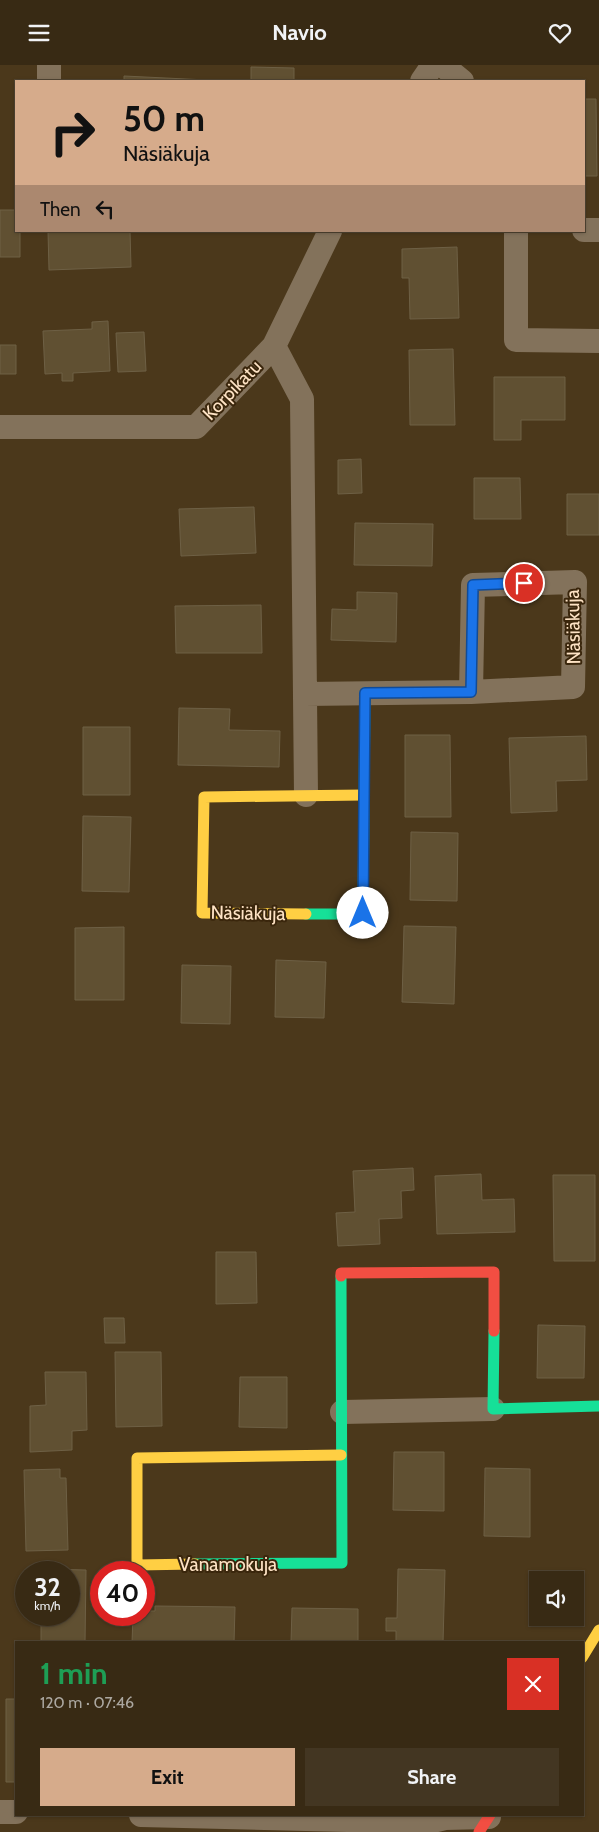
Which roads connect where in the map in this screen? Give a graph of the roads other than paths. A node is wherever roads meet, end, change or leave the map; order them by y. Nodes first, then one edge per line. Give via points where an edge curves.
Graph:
1 (49, 65) edge
2 (433, 65) edge
3 (442, 65) edge
4 (49, 80) edge
5 (423, 80) edge
6 (461, 80) edge
7 (585, 229) edge
8 (599, 230) edge
9 (330, 232) edge
10 (516, 232) edge
11 (599, 341) edge
12 (274, 346) junction
13 (0, 427) edge
14 (471, 692) junction
15 (365, 693) junction
16 (305, 694) junction
17 (306, 795) junction
18 (364, 795) junction
19 (599, 1406) edge
20 (493, 1409) junction
21 (342, 1412) junction
22 (342, 1455) junction
23 (599, 1630) edge
24 (584, 1655) edge
25 (0, 1812) edge
26 (15, 1812) edge
27 (182, 1816) edge
28 (486, 1821) edge

1 - 4 street
2 - 5 street
3 - 6 street
7 - 8 street
9 - 12 street, Korpikatu
10 - 11 street via 516,339
12 - 13 street, Korpikatu via 196,427
12 - 16 street via 302,399
14 - 14 street, Näsiäkuja via 573,687 575,582 473,585
14 - 15 street, Näsiäkuja
15 - 16 street, Näsiäkuja
15 - 18 street, Näsiäkuja
16 - 17 street
17 - 18 street, Näsiäkuja
17 - 18 street, Näsiäkuja via 204,797 202,913 363,913
19 - 20 street
20 - 21 street
20 - 21 street, Vanamokuja via 494,1272 341,1273
21 - 22 street, Vanamokuja
22 - 22 street, Vanamokuja via 342,1563 137,1565 137,1458
23 - 24 street
25 - 26 street
27 - 28 street

